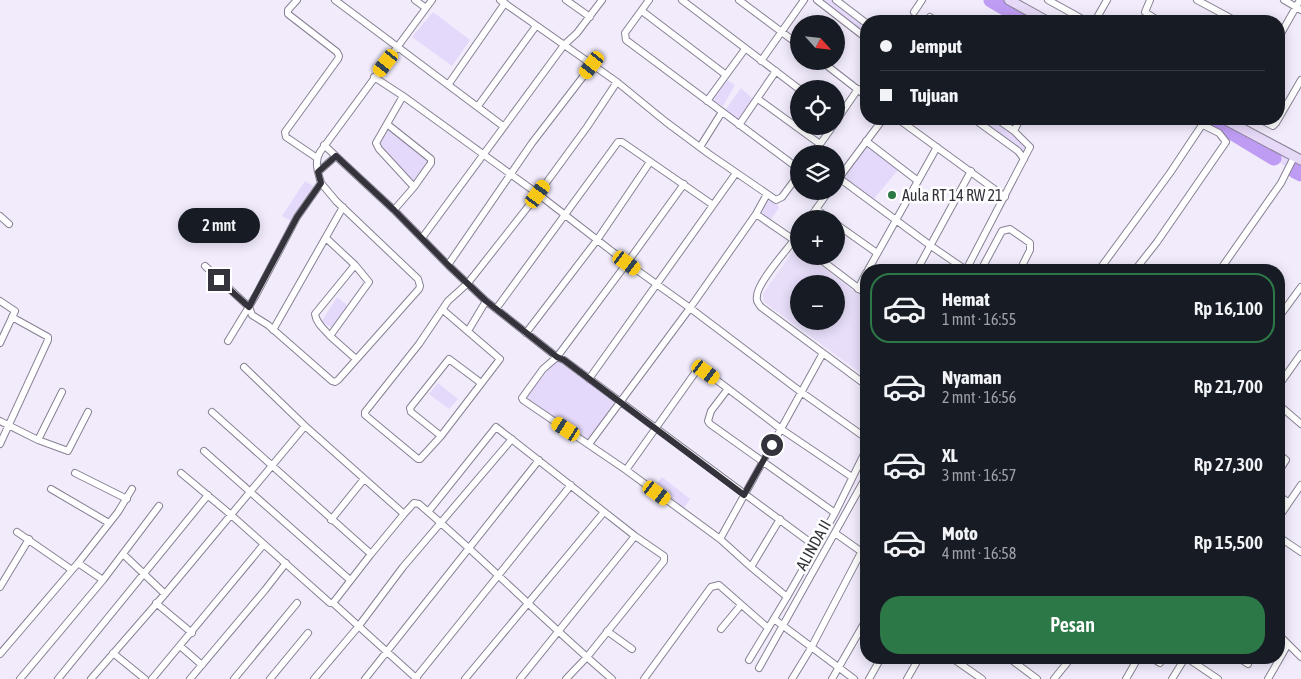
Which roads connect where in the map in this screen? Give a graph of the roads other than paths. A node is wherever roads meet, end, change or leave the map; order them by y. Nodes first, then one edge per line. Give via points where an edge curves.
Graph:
1 (297, 0) edge
2 (335, 0) edge
3 (415, 0) edge
4 (432, 0) edge
5 (566, 0) edge
6 (602, 0) edge
7 (649, 0) edge
8 (682, 0) edge
9 (739, 0) edge
10 (804, 0) edge
11 (817, 0) edge
12 (836, 0) edge
13 (922, 0) edge
14 (1009, 0) edge
15 (1048, 0) edge
16 (1107, 0) edge
17 (1150, 0) edge
18 (1197, 0) edge
19 (1284, 0) edge
20 (1300, 0) edge
21 (502, 2) edge
22 (426, 8) junction
23 (1299, 8) edge
24 (642, 11) junction
25 (914, 12) dead end
26 (1036, 15) edge
27 (1075, 15) edge
28 (1098, 15) edge
29 (1150, 15) edge
30 (1225, 15) edge
31 (590, 17) junction
32 (860, 18) edge
33 (536, 26) junction
34 (1285, 28) edge
35 (781, 31) junction
36 (860, 33) edge
37 (790, 38) edge
38 (564, 45) junction
39 (397, 48) junction
40 (745, 49) junction
41 (761, 61) junction
42 (592, 65) junction
43 (833, 70) edge
44 (776, 71) junction
45 (726, 75) junction
46 (374, 77) junction
47 (1301, 80) edge
48 (617, 82) junction
49 (790, 82) edge
50 (448, 86) junction
51 (858, 89) joint
52 (403, 96) junction
53 (758, 99) junction
54 (707, 101) junction
55 (478, 106) junction
56 (845, 107) edge
57 (1285, 108) edge
58 (722, 112) junction
59 (386, 124) junction
60 (739, 125) junction
61 (878, 125) edge
62 (906, 125) edge
63 (982, 125) edge
64 (1006, 125) edge
65 (1017, 125) edge
66 (1201, 125) edge
67 (1209, 125) edge
68 (1234, 125) edge
69 (503, 126) junction
70 (1014, 130) junction
71 (826, 135) edge
72 (866, 141) junction
73 (820, 144) joint
74 (324, 145) junction
75 (700, 147) junction
76 (937, 147) junction
77 (484, 155) junction
78 (336, 156) junction
79 (317, 158) junction
80 (1024, 159) junction
81 (1295, 160) edge
82 (650, 162) junction
83 (790, 162) edge
84 (845, 170) edge
85 (971, 171) junction
86 (318, 172) junction
87 (736, 173) junction
88 (510, 174) junction
89 (918, 181) junction
90 (321, 183) junction
91 (684, 184) junction
92 (845, 185) edge
93 (790, 186) edge
94 (414, 187) junction
95 (538, 194) junction
96 (767, 194) junction
97 (1005, 196) junction
98 (822, 200) edge
99 (713, 205) junction
100 (342, 207) junction
101 (816, 209) edge
102 (394, 210) junction
103 (756, 214) junction
104 (566, 215) junction
105 (0, 216) edge
106 (895, 220) junction
107 (9, 224) dead end
108 (845, 230) edge
109 (790, 237) edge
110 (326, 238) junction
111 (422, 238) junction
112 (597, 240) junction
113 (931, 246) junction
114 (790, 251) edge
115 (877, 253) junction
116 (627, 263) junction
117 (871, 264) edge
118 (920, 264) edge
119 (957, 264) edge
120 (969, 264) edge
121 (983, 264) edge
122 (1023, 264) edge
123 (1104, 264) edge
124 (1140, 264) edge
125 (1224, 264) edge
126 (448, 265) junction
127 (827, 265) edge
128 (205, 266) dead end
129 (355, 266) junction
130 (468, 283) junction
131 (657, 284) junction
132 (860, 285) edge
133 (858, 289) joint
134 (1300, 289) edge
135 (0, 301) edge
136 (486, 301) junction
137 (249, 307) junction
138 (690, 308) junction
139 (496, 309) junction
140 (1285, 309) edge
141 (443, 310) junction
142 (12, 318) junction
143 (273, 330) junction
144 (468, 331) junction
145 (526, 333) junction
146 (330, 336) junction
147 (228, 341) dead end
148 (0, 343) edge
149 (823, 353) junction
150 (1301, 354) edge
151 (557, 357) junction
152 (356, 359) junction
153 (244, 367) dead end
154 (1285, 377) edge
155 (589, 379) junction
156 (860, 381) edge
157 (481, 383) junction
158 (727, 390) junction
159 (62, 392) dead end
160 (801, 392) junction
161 (620, 402) junction
162 (1285, 411) edge
163 (88, 412) dead end
164 (212, 412) dead end
165 (0, 421) edge
166 (1300, 422) edge
167 (8, 425) junction
168 (305, 426) junction
169 (656, 429) junction
170 (780, 429) junction
171 (860, 434) edge
172 (440, 436) junction
173 (512, 439) junction
174 (38, 440) junction
175 (0, 444) edge
176 (589, 444) junction
177 (204, 451) dead end
178 (539, 460) junction
179 (763, 461) junction
180 (860, 462) edge
181 (271, 466) junction
182 (626, 470) junction
183 (75, 473) dead end
184 (181, 473) dead end
185 (852, 478) junction
186 (364, 479) junction
187 (571, 485) junction
188 (860, 488) edge
189 (51, 489) dead end
190 (132, 489) dead end
191 (1300, 491) edge
192 (249, 492) junction
193 (208, 495) junction
194 (744, 495) junction
195 (127, 498) junction
196 (1285, 500) edge
197 (1288, 502) junction
198 (159, 506) dead end
199 (1285, 507) edge
200 (428, 512) junction
201 (604, 512) junction
202 (835, 512) junction
203 (230, 514) junction
204 (404, 514) junction
205 (780, 519) junction
206 (331, 520) junction
207 (109, 523) junction
208 (441, 523) junction
209 (17, 532) dead end
210 (835, 533) junction
211 (635, 536) junction
212 (29, 539) junction
213 (720, 539) junction
214 (1285, 541) edge
215 (264, 544) junction
216 (815, 546) junction
217 (469, 548) junction
218 (860, 551) edge
219 (1301, 552) edge
220 (123, 554) junction
221 (371, 554) junction
222 (860, 561) edge
223 (78, 562) junction
224 (286, 563) junction
225 (751, 567) junction
226 (72, 570) junction
227 (144, 573) junction
228 (498, 575) junction
229 (102, 580) junction
230 (350, 580) junction
231 (0, 588) edge
232 (165, 594) junction
233 (787, 597) junction
234 (156, 603) junction
235 (297, 603) dead end
236 (333, 603) junction
237 (528, 603) junction
238 (741, 605) junction
239 (774, 619) junction
240 (784, 626) junction
241 (358, 627) junction
242 (768, 628) junction
243 (721, 629) dead end
244 (860, 630) edge
245 (608, 631) junction
246 (558, 632) junction
247 (192, 633) junction
248 (308, 633) dead end
249 (1285, 641) edge
250 (1288, 644) junction
251 (180, 646) junction
252 (811, 648) junction
253 (632, 649) dead end
254 (1285, 649) edge
255 (386, 652) junction
256 (113, 653) junction
257 (0, 654) edge
258 (587, 657) junction
259 (1301, 657) edge
260 (748, 660) dead end
261 (878, 664) edge
262 (917, 664) edge
263 (961, 664) edge
264 (1016, 664) edge
265 (1066, 664) edge
266 (1135, 664) edge
267 (1182, 664) edge
268 (1195, 664) edge
269 (1277, 664) edge
270 (202, 665) junction
271 (759, 668) dead end
272 (838, 669) junction
273 (1026, 672) junction
274 (911, 678) edge
275 (20, 679) edge
276 (58, 679) edge
277 (91, 679) edge
278 (145, 679) edge
279 (152, 679) edge
280 (190, 679) edge
281 (234, 679) edge
282 (270, 679) edge
283 (314, 679) edge
284 (365, 679) edge
285 (416, 679) edge
286 (465, 679) edge
287 (520, 679) edge
288 (566, 679) edge
289 (612, 679) edge
290 (644, 679) edge
291 (792, 679) edge
292 (832, 679) edge
293 (854, 679) edge
294 (869, 679) edge
295 (982, 679) edge
296 (1021, 679) edge
297 (1037, 679) edge
298 (1054, 679) edge
299 (1126, 679) edge
300 (1172, 679) edge
301 (1218, 679) edge
302 (1268, 679) edge

1 - 79 street via 288,14 340,56 285,132 286,137
2 - 39 street
3 - 22 street
4 - 22 street
5 - 31 street
6 - 31 street
7 - 24 street
8 - 40 street
9 - 35 street
10 - 35 street
11 - 36 street
12 - 32 street
13 - 25 street
14 - 26 street
15 - 27 street
16 - 28 street
17 - 29 street via 1145,12
18 - 30 street
19 - 23 street
20 - 23 street
21 - 33 street
21 - 50 street
22 - 39 street
23 - 34 street
24 - 45 street
24 - 54 street via 625,33 626,40
31 - 38 street
33 - 38 street
33 - 55 street
35 - 37 street
35 - 41 street
38 - 42 street
38 - 69 street
39 - 46 street
39 - 50 street
40 - 41 street
40 - 45 street
41 - 44 street
42 - 48 street
42 - 88 street
43 - 51 street
44 - 49 street
44 - 53 street
45 - 54 street
46 - 52 street
46 - 74 street
47 - 57 street
48 - 75 street
48 - 95 street
50 - 55 street
51 - 56 street
52 - 59 street
52 - 77 street
53 - 60 street
53 - 73 street
54 - 58 street
55 - 69 street
58 - 60 street
58 - 75 street
59 - 94 street via 376,143 378,149
59 - 94 street via 431,159 432,163
60 - 83 street
61 - 72 street
62 - 76 street
63 - 80 street
64 - 70 street
65 - 70 street
66 - 123 street
67 - 124 street via 1226,142
68 - 81 street
69 - 77 street
70 - 80 street via 1030,147
71 - 73 street
72 - 84 street
72 - 89 street
74 - 78 street
74 - 79 street
75 - 87 street
76 - 85 street
76 - 89 street
77 - 88 street
77 - 111 street
78 - 86 street
78 - 102 street
79 - 86 street
80 - 97 street
81 - 125 street
82 - 91 street
82 - 104 street via 618,142
82 - 112 street
85 - 97 street
85 - 113 street
86 - 90 street
87 - 96 street
87 - 99 street
88 - 95 street
88 - 126 street
89 - 106 street
90 - 100 street
90 - 137 street via 300,212
91 - 99 street
91 - 116 street
92 - 106 street
93 - 96 street via 780,200
94 - 102 street
95 - 104 street
95 - 130 street
96 - 103 street
97 - 120 street
98 - 101 street
99 - 131 street
100 - 110 street
100 - 152 street via 418,279 420,286
102 - 111 street
103 - 109 street
103 - 138 street
104 - 112 street
104 - 139 street
105 - 107 street
106 - 113 street
106 - 115 street
108 - 115 street
110 - 129 street
110 - 143 street
111 - 126 street
112 - 116 street
112 - 145 street
113 - 118 street
113 - 119 street
114 - 149 street via 759,289 757,302
115 - 117 street
116 - 131 street
116 - 151 street
121 - 122 street via 1006,229 1030,243
126 - 130 street
127 - 133 street
128 - 137 street
129 - 146 street via 368,280 368,285
129 - 146 street via 315,314
130 - 136 street
130 - 141 street
131 - 138 street
131 - 155 street
132 - 133 street
134 - 140 street
135 - 142 street via 14,311
136 - 139 street
136 - 144 street
137 - 143 street via 252,315
137 - 147 street
138 - 160 street
138 - 161 street
139 - 145 street
141 - 144 street
141 - 172 street via 365,413 418,459
142 - 148 street
142 - 167 street via 48,337 48,340
143 - 152 street via 335,382
144 - 157 street via 500,359
145 - 151 street
146 - 152 street
149 - 156 street
149 - 160 street
150 - 154 street
151 - 155 street
151 - 176 street via 543,369 522,398
153 - 168 street
155 - 161 street
157 - 172 street
157 - 172 street via 450,359 410,408
158 - 169 street via 706,372 698,370
158 - 170 street
158 - 179 street via 711,411 708,421
159 - 174 street
160 - 170 street
160 - 171 street
161 - 169 street
161 - 176 street
162 - 166 street
163 - 174 street via 68,451
164 - 181 street
165 - 167 street
167 - 174 street
167 - 175 street
168 - 181 street
168 - 186 street
169 - 182 street
169 - 194 street
170 - 179 street
170 - 185 street
173 - 178 street
173 - 200 street via 495,428
173 - 208 street
176 - 182 street
177 - 192 street
178 - 187 street
178 - 217 street
179 - 194 street
179 - 202 street
180 - 185 street
181 - 192 street
181 - 206 street
182 - 213 street
183 - 195 street
184 - 193 street
185 - 202 street
186 - 204 street
186 - 206 street
187 - 201 street
187 - 228 street
188 - 210 street, ALINDA II
189 - 207 street
190 - 195 street
191 - 197 street
192 - 203 street
192 - 230 street
193 - 203 street
193 - 227 street
194 - 205 street
194 - 213 street
195 - 207 street
196 - 197 street
197 - 199 street
198 - 220 street
200 - 204 street via 416,502
200 - 208 street
201 - 211 street
201 - 237 street
202 - 216 street
203 - 215 street
203 - 232 street
204 - 221 street
205 - 216 street
205 - 225 street
206 - 221 street
207 - 223 street
208 - 217 street
208 - 241 street
209 - 212 street
210 - 218 street
210 - 240 street, ALINDA II
211 - 245 street via 664,556 664,561
211 - 246 street
212 - 226 street
212 - 231 street
213 - 225 street
214 - 219 street
215 - 224 street
215 - 247 street
216 - 233 street
217 - 228 street
217 - 255 street
220 - 227 street
220 - 229 street
221 - 230 street
222 - 252 street
223 - 226 street
223 - 229 street
224 - 236 street
224 - 270 street
225 - 233 street
226 - 257 street
227 - 232 street
227 - 276 street
228 - 237 street
228 - 285 street
229 - 275 street
230 - 236 street
232 - 234 street
233 - 239 street
234 - 247 street
234 - 256 street
235 - 281 street
236 - 241 street
237 - 246 street
237 - 286 street
238 - 242 street
238 - 243 street
238 - 290 street via 719,584 712,587
239 - 240 street
239 - 242 street
240 - 252 street
240 - 271 street, ALINDA II
241 - 255 street
241 - 283 street
242 - 260 street
244 - 272 street
245 - 253 street
245 - 258 street
246 - 258 street
246 - 287 street
247 - 251 street
248 - 282 street
249 - 250 street
250 - 254 street
250 - 259 street
251 - 270 street
251 - 279 street
252 - 272 street
252 - 291 street
255 - 284 street
255 - 285 street
256 - 277 street
256 - 278 street
258 - 288 street
258 - 289 street
261 - 294 street
262 - 274 street
263 - 295 street
264 - 273 street
265 - 298 street
266 - 299 street
267 - 300 street
268 - 301 street
269 - 302 street
270 - 280 street
272 - 292 street
272 - 293 street
273 - 296 street
273 - 297 street

